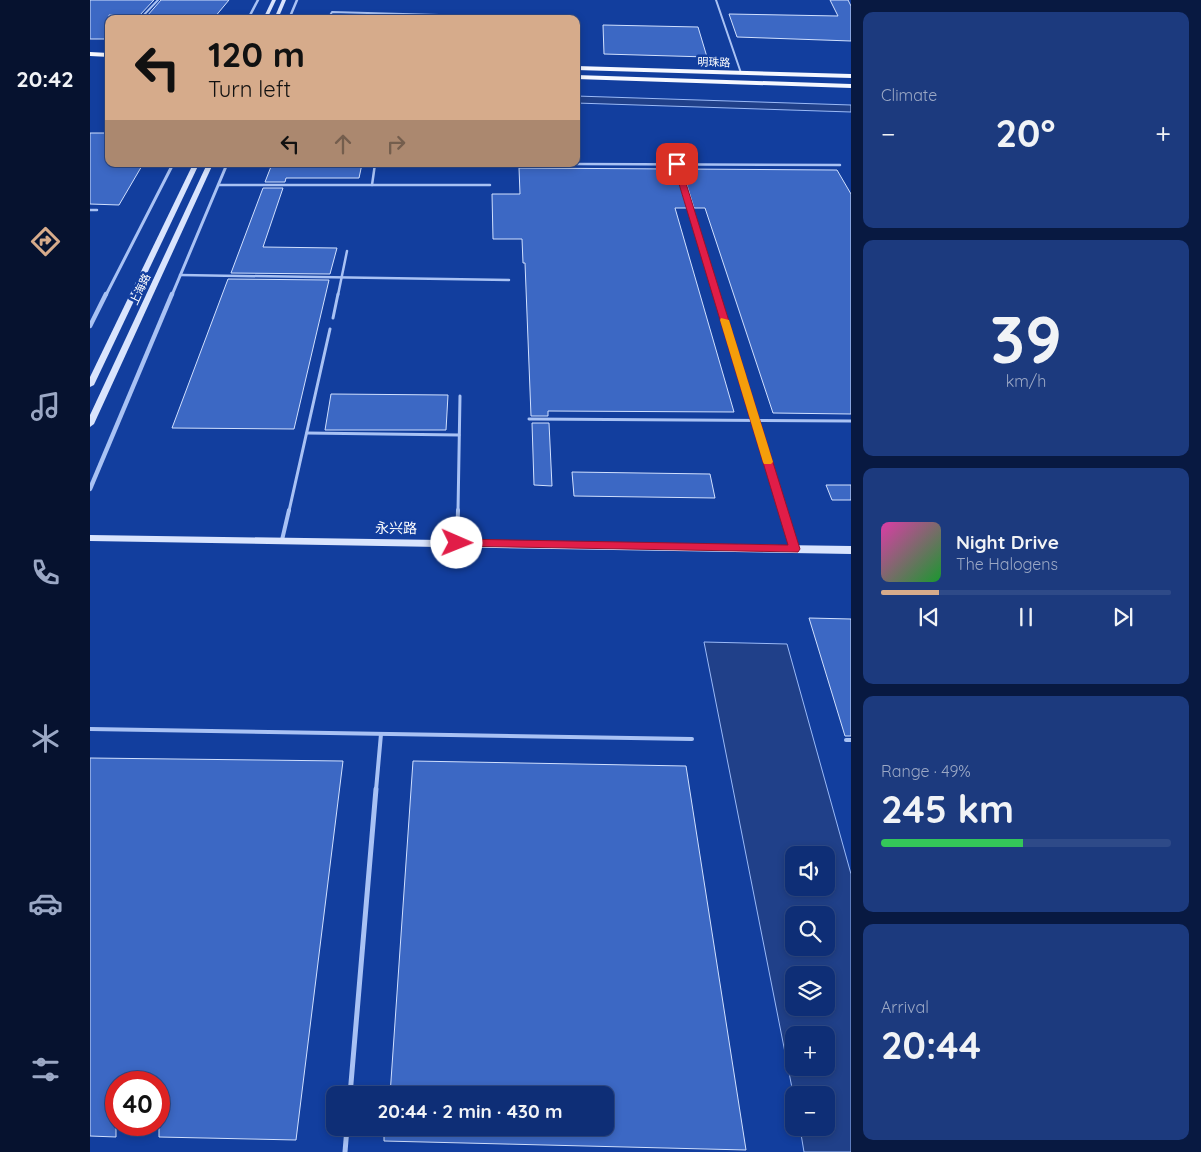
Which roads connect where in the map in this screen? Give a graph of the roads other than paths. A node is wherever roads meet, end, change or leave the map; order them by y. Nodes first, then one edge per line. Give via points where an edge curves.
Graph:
1 (158, 0) edge
2 (258, 0) edge
3 (274, 0) edge
4 (284, 0) edge
5 (296, 0) edge
6 (716, 0) edge
7 (144, 15) edge
8 (250, 15) edge
9 (268, 15) edge
10 (278, 15) edge
11 (290, 15) edge
12 (330, 15) edge
13 (435, 15) edge
14 (90, 54) edge
15 (105, 55) edge
16 (580, 68) edge
17 (740, 73) junction
18 (851, 76) edge
19 (580, 77) edge
20 (851, 86) edge
21 (580, 164) edge
22 (677, 164) junction
23 (840, 165) dead end
24 (171, 167) edge
25 (195, 167) edge
26 (209, 167) edge
27 (226, 167) edge
28 (375, 167) edge
29 (218, 185) junction
30 (372, 185) junction
31 (490, 185) dead end
32 (90, 210) edge
33 (97, 210) dead end
34 (347, 251) dead end
35 (180, 275) junction
36 (341, 278) junction
37 (509, 280) dead end
38 (333, 318) dead end
39 (90, 326) edge
40 (330, 328) dead end
41 (90, 385) edge
42 (460, 396) dead end
43 (529, 419) dead end
44 (755, 420) junction
45 (851, 421) edge
46 (90, 424) edge
47 (307, 433) junction
48 (459, 434) junction
49 (90, 489) edge
50 (90, 538) edge
51 (282, 540) junction
52 (457, 543) junction
53 (794, 549) junction
54 (851, 550) edge
55 (90, 728) edge
56 (381, 734) junction
57 (692, 739) dead end
58 (351, 1086) edge
59 (346, 1136) edge
60 (344, 1152) edge

1 - 7 lane
2 - 8 street
3 - 9 main road
4 - 10 main road
5 - 11 street
6 - 17 lane
12 - 13 lane via 332,12
14 - 15 main road
16 - 17 main road, 明珠路
17 - 18 main road, 明珠路
19 - 20 main road, 明珠路
21 - 22 lane
22 - 23 lane
22 - 44 lane
24 - 39 street
25 - 41 main road, 上海路
26 - 46 main road, 上海路
27 - 29 street
28 - 30 lane
29 - 30 lane
29 - 35 street
30 - 31 lane
32 - 33 lane
34 - 36 lane
35 - 36 lane
35 - 49 street
36 - 37 lane
36 - 38 lane
40 - 47 lane
42 - 48 lane
43 - 44 lane
44 - 45 lane
44 - 53 lane
47 - 48 lane
47 - 51 lane
48 - 52 lane
50 - 51 main road, 永兴路
51 - 52 main road, 永兴路
52 - 53 main road, 永兴路
53 - 54 main road, 永兴路
55 - 56 lane
56 - 57 lane
56 - 58 lane
59 - 60 lane

